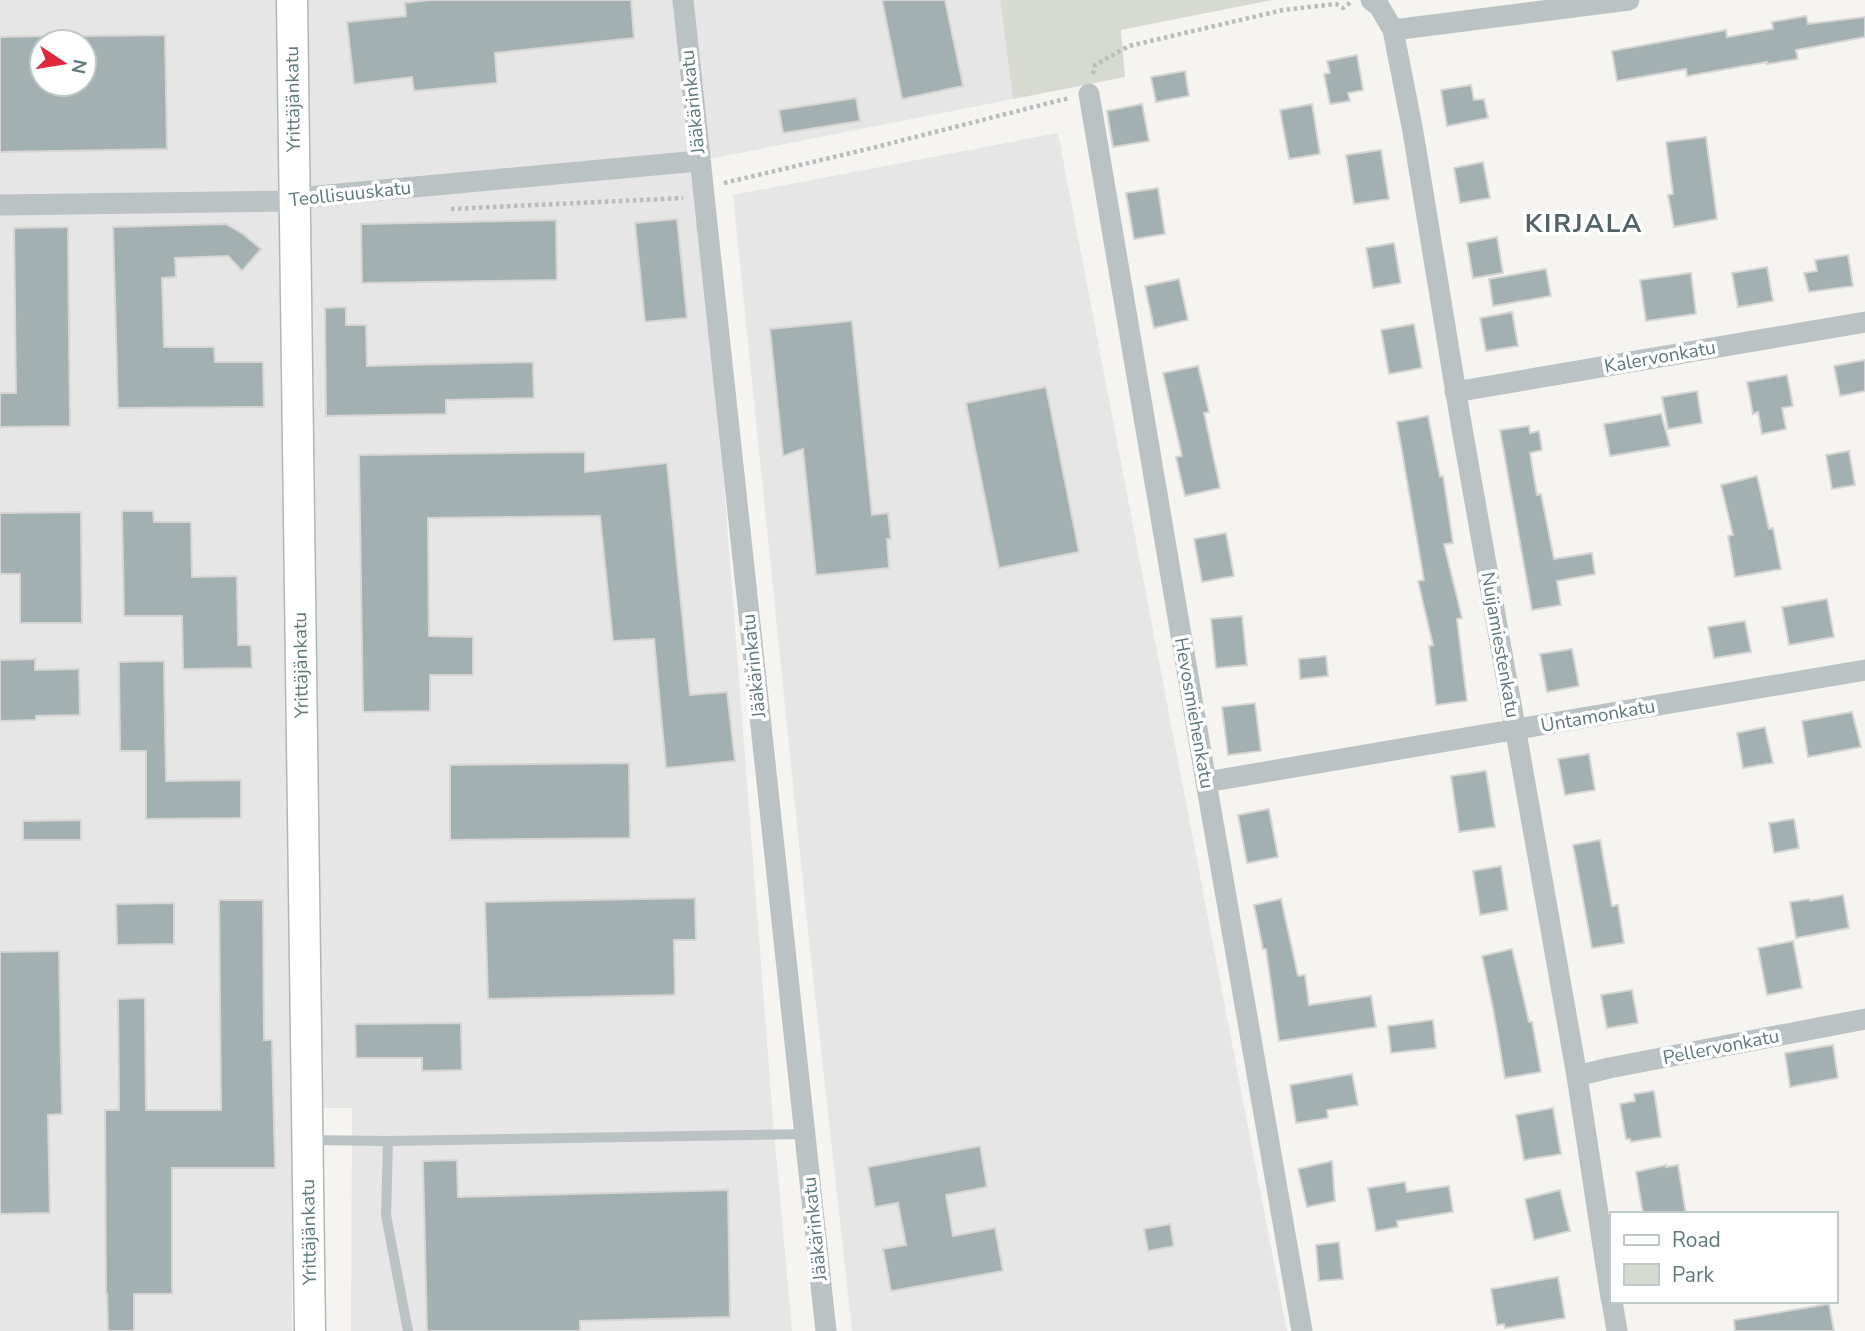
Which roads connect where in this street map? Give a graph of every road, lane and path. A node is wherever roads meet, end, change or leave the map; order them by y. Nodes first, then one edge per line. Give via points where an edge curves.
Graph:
1 (292, 0) edge
2 (683, 0) edge
3 (1354, 0) edge
4 (1371, 0) edge
5 (1629, 0) edge
6 (1393, 30) junction
7 (1089, 94) junction
8 (699, 161) junction
9 (703, 191) junction
10 (295, 201) junction
11 (0, 205) edge
12 (443, 210) dead end
13 (1865, 322) edge
14 (1455, 393) junction
15 (1865, 670) edge
16 (1516, 730) junction
17 (1206, 782) junction
18 (1865, 1019) edge
19 (1577, 1076) junction
20 (805, 1134) junction
21 (308, 1140) junction
22 (388, 1141) junction
23 (1610, 1293) edge
24 (1612, 1303) edge
25 (310, 1331) edge
26 (408, 1331) edge
27 (826, 1331) edge
28 (1302, 1331) edge
29 (1617, 1331) edge

1 - 10 street, Yrittäjänkatu
2 - 8 street, Jääkärinkatu
3 - 7 path via 1343,8 1336,4 1283,10 1129,46 1095,65
4 - 6 street, Nuijamiestenkatu
5 - 6 street
6 - 14 street, Nuijamiestenkatu
7 - 9 path
7 - 17 street, Hevosmiehenkatu
8 - 9 street, Jääkärinkatu
8 - 10 street, Teollisuuskatu
9 - 12 path via 680,199
9 - 20 street, Jääkärinkatu
10 - 11 street, Teollisuuskatu
10 - 21 street, Yrittäjänkatu
13 - 14 street, Kalervonkatu
14 - 16 street, Nuijamiestenkatu
15 - 16 street, Untamonkatu
16 - 17 street, Untamonkatu
16 - 19 street, Nuijamiestenkatu
17 - 28 street, Hevosmiehenkatu
18 - 19 street, Pellervonkatu
19 - 23 street, Nuijamiestenkatu
20 - 22 lane
20 - 27 street, Jääkärinkatu
21 - 22 lane
21 - 25 street, Yrittäjänkatu
22 - 26 lane via 386,1215
24 - 29 street, Nuijamiestenkatu

